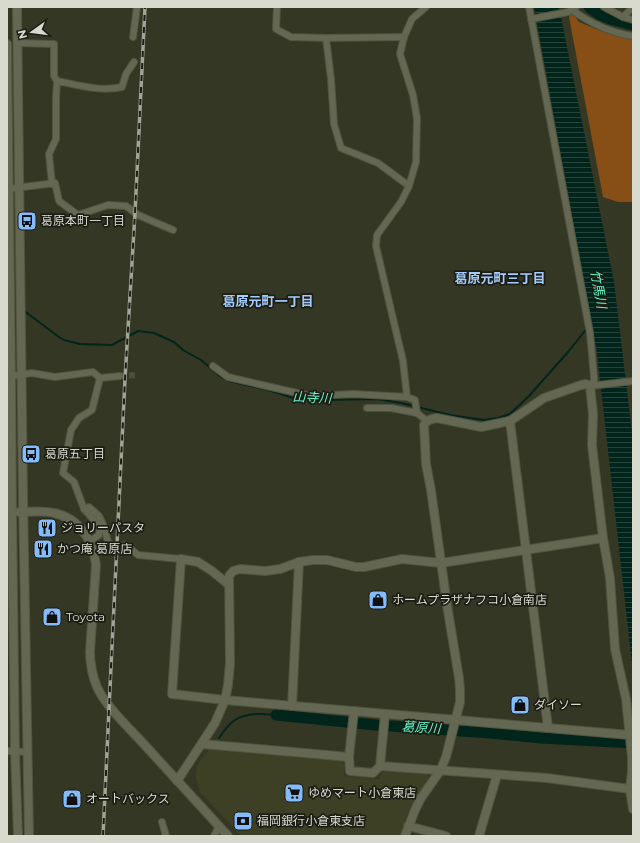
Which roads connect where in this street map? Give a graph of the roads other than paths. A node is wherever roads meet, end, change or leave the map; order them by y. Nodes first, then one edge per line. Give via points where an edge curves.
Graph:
1 (18, 7) edge
2 (137, 7) edge
3 (278, 7) edge
4 (426, 7) edge
5 (529, 7) edge
6 (604, 7) edge
7 (574, 8) edge
8 (633, 8) edge
9 (623, 17) junction
10 (533, 18) junction
11 (633, 20) edge
12 (633, 36) edge
13 (133, 37) dead end
14 (404, 37) junction
15 (326, 38) junction
16 (18, 43) junction
17 (7, 44) edge
18 (134, 62) dead end
19 (57, 81) junction
20 (52, 184) junction
21 (409, 186) junction
22 (20, 188) junction
23 (8, 189) edge
24 (173, 230) dead end
25 (213, 366) dead end
26 (21, 375) junction
27 (120, 376) tunnel mouth
28 (9, 377) edge
29 (100, 378) junction
30 (631, 381) edge
31 (594, 385) junction
32 (407, 397) junction
33 (367, 408) dead end
34 (417, 413) junction
35 (427, 421) junction
36 (510, 421) junction
37 (9, 488) edge
38 (84, 509) junction
39 (12, 512) junction
40 (23, 512) junction
41 (10, 524) edge
42 (603, 538) junction
43 (90, 541) junction
44 (111, 544) dead end
45 (126, 545) tunnel mouth
46 (525, 550) junction
47 (181, 559) junction
48 (299, 562) junction
49 (441, 563) junction
50 (229, 585) junction
51 (225, 700) junction
52 (292, 706) junction
53 (354, 712) junction
54 (385, 714) junction
55 (456, 720) junction
56 (548, 728) junction
57 (630, 735) junction
58 (202, 744) junction
59 (11, 751) edge
60 (27, 752) junction
61 (349, 757) junction
62 (380, 766) junction
63 (440, 771) junction
64 (497, 774) junction
65 (178, 781) junction
66 (630, 789) junction
67 (633, 809) edge
68 (162, 822) dead end
69 (219, 826) junction
70 (408, 826) junction
71 (18, 836) edge
72 (29, 836) edge
73 (166, 836) edge
74 (214, 836) edge
75 (228, 836) edge
76 (405, 836) edge
77 (446, 836) edge
78 (479, 836) edge

1 - 16 street
2 - 13 street
3 - 15 street via 276,29 291,37
4 - 14 street via 412,19
5 - 10 street
6 - 9 street
7 - 10 street via 563,13
7 - 12 street via 584,19 615,32
8 - 9 street
9 - 11 street
10 - 31 street via 541,76 590,333
14 - 15 street
14 - 21 street via 400,54 413,95 417,118 416,162
15 - 21 street via 334,124 341,148 378,163
16 - 19 street via 54,44 54,76
16 - 22 street
17 - 23 street
18 - 19 street via 126,74 122,87 114,89
19 - 20 street via 56,139 49,154
20 - 22 street
20 - 24 street via 55,183 59,201 78,215 108,205 126,206 138,215
21 - 32 street via 378,235 376,246 403,361
22 - 23 street
22 - 26 street
23 - 28 street
25 - 32 street via 228,377 310,396 353,394
26 - 28 street
26 - 29 street via 32,373 55,377 93,372
26 - 40 street
27 - 29 street
28 - 37 street
29 - 38 street via 92,410 79,418 71,430 63,473 74,482
30 - 31 street
31 - 36 street via 581,385 544,398
31 - 42 street via 592,445
32 - 34 street via 415,400
33 - 34 street via 391,408
34 - 35 street
35 - 36 street via 437,418 481,427
35 - 49 street via 424,425 426,464
36 - 46 street
37 - 39 street
38 - 43 street via 100,527 99,535
38 - 44 street via 89,507 99,516
39 - 40 street
39 - 41 street
40 - 43 street via 38,511 65,517 76,523
40 - 60 street
41 - 59 street
42 - 46 street
42 - 57 street via 610,578 615,649 626,699
43 - 65 street via 96,565 90,662 97,687 124,723
45 - 47 street via 138,555
46 - 49 street
46 - 56 street
47 - 50 street via 198,562
47 - 51 street via 172,694
48 - 49 street via 334,561 364,567 402,559
48 - 50 street via 265,571 236,570 229,576
48 - 52 street
49 - 55 street via 460,690
50 - 51 street via 230,663
51 - 52 street
51 - 58 street via 216,722
52 - 53 street
53 - 54 street
53 - 61 street
54 - 55 street
54 - 62 street
55 - 56 street
55 - 63 street
56 - 57 street
57 - 66 street
58 - 61 street
58 - 65 street
59 - 60 street
59 - 71 street
60 - 72 street
61 - 62 street via 350,771 373,773
62 - 63 street
63 - 64 street
63 - 70 street via 421,798
64 - 66 street
64 - 78 street
65 - 69 street
66 - 67 street
68 - 73 street
69 - 74 street
69 - 75 street
70 - 76 street
70 - 77 street

